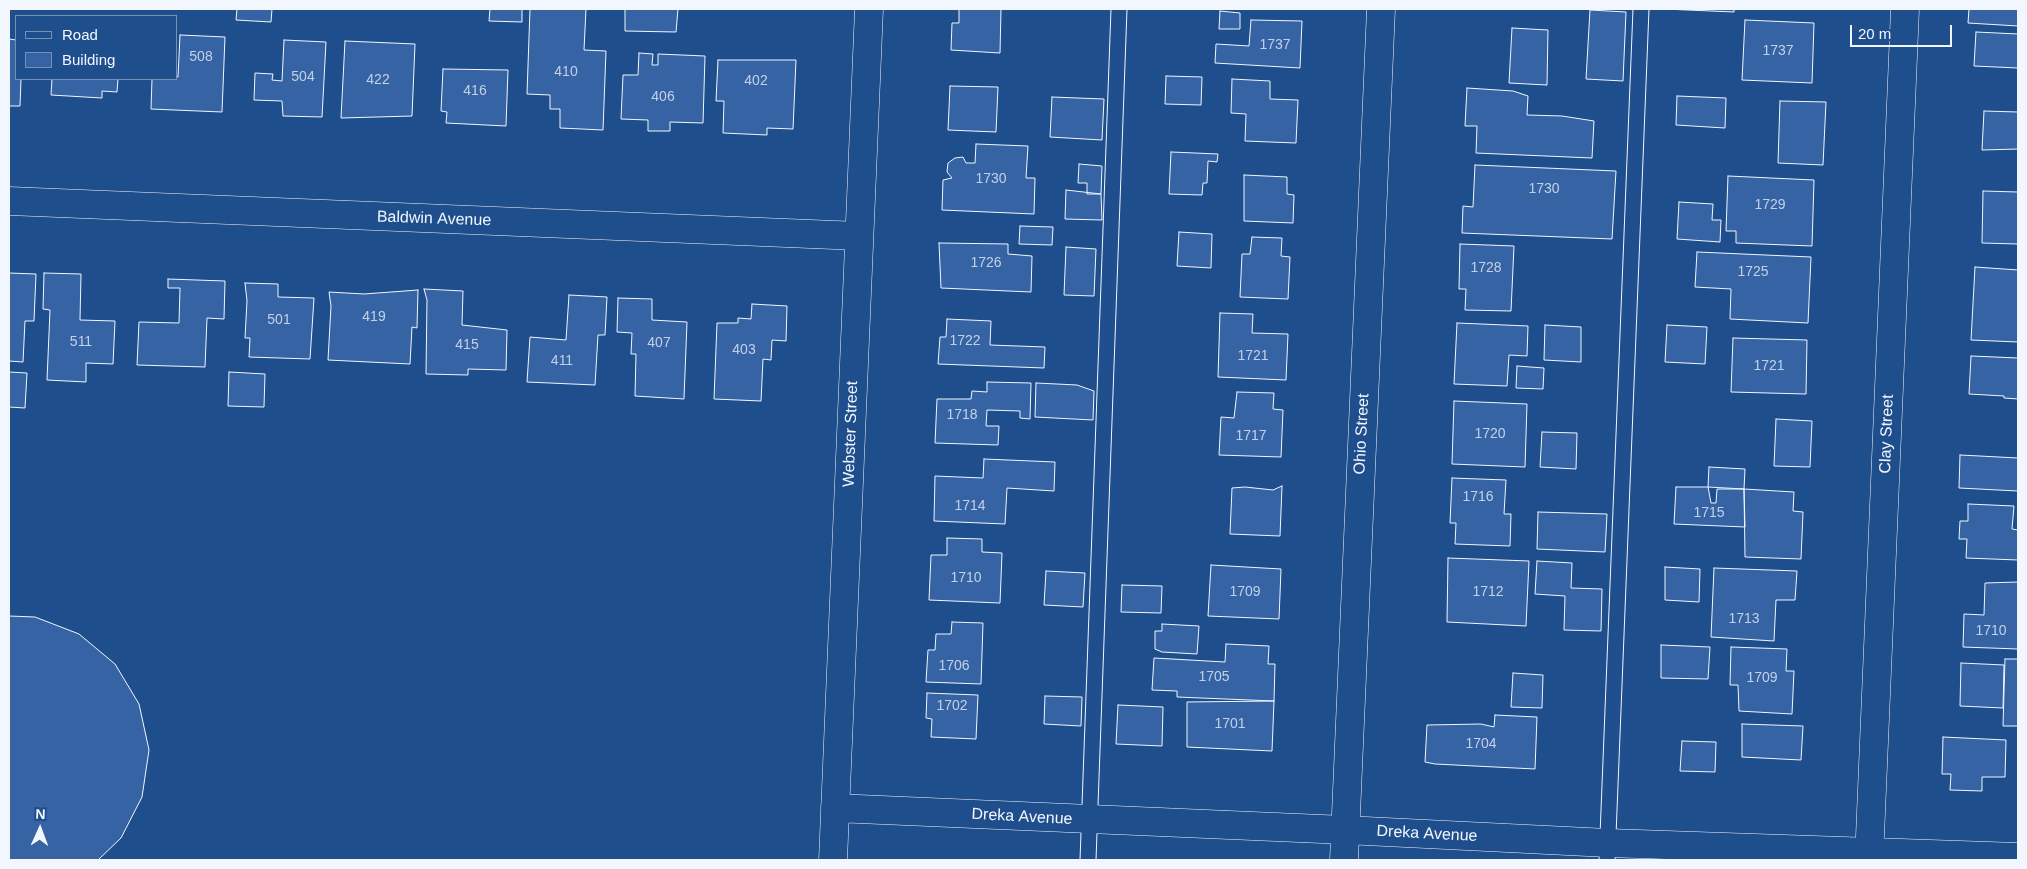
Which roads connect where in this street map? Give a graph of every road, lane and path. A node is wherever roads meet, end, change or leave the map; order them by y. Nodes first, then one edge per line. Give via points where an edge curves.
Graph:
1 (869, 9) edge
2 (1120, 9) edge
3 (1381, 9) edge
4 (1641, 9) edge
5 (1905, 9) edge
6 (9, 201) edge
7 (859, 236) junction
8 (835, 808) junction
9 (1089, 820) junction
10 (1345, 830) junction
11 (1608, 852) edge
12 (1870, 856) edge
13 (2018, 857) edge
14 (833, 860) edge
15 (1088, 860) edge
16 (1344, 860) edge

1 - 7 street, Webster Street
2 - 9 lane
3 - 10 street, Ohio Street
4 - 11 lane
5 - 12 street, Clay Street
6 - 7 street, Baldwin Avenue
7 - 8 street, Webster Street
8 - 9 street, Dreka Avenue
8 - 14 street, Webster Street
9 - 10 street, Dreka Avenue
9 - 15 lane
10 - 11 street, Dreka Avenue
10 - 16 street, Ohio Street
11 - 12 street, Dreka Avenue
12 - 13 street, Dreka Avenue

